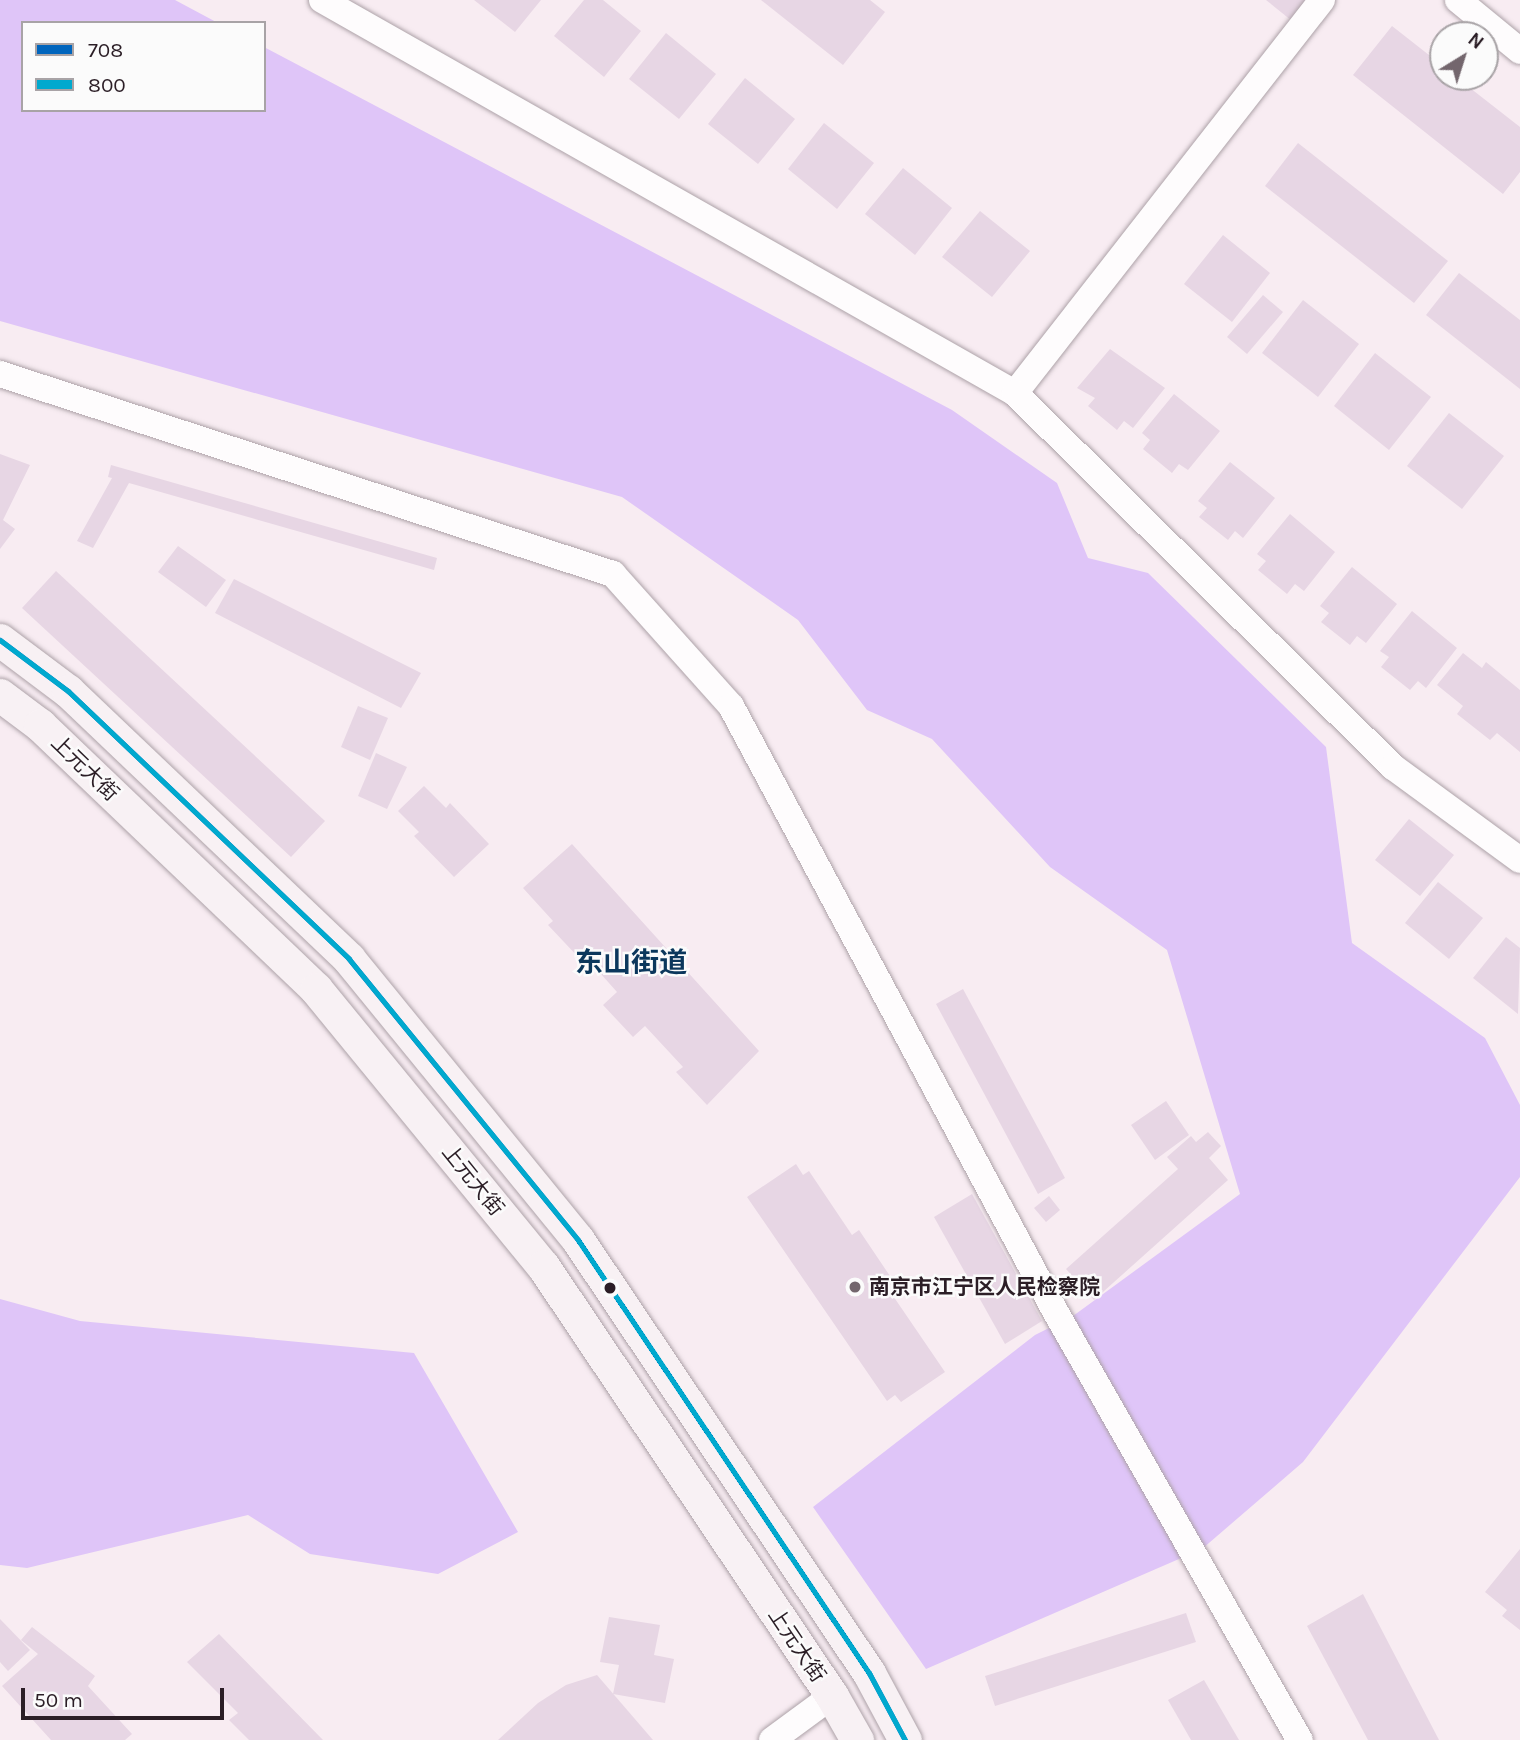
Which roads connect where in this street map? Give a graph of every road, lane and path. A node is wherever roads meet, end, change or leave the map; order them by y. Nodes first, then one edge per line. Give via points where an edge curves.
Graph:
1 (322, 0) edge
2 (1322, 0) edge
3 (1458, 0) edge
4 (1520, 51) edge
5 (0, 374) edge
6 (1015, 393) junction
7 (0, 640) edge
8 (0, 695) edge
9 (1520, 860) edge
10 (832, 1696) junction
11 (772, 1740) edge
12 (857, 1740) edge
13 (905, 1740) edge
14 (1300, 1740) edge

1 - 6 street
2 - 6 street
3 - 4 street
5 - 14 street via 613,574 731,706 1055,1311
6 - 9 street via 1393,767
7 - 13 main road, 上元大街 via 68,691 349,959 578,1240 869,1674
8 - 10 main road, 上元大街 via 40,725 316,989 543,1266
10 - 11 street
10 - 12 main road, 上元大街

